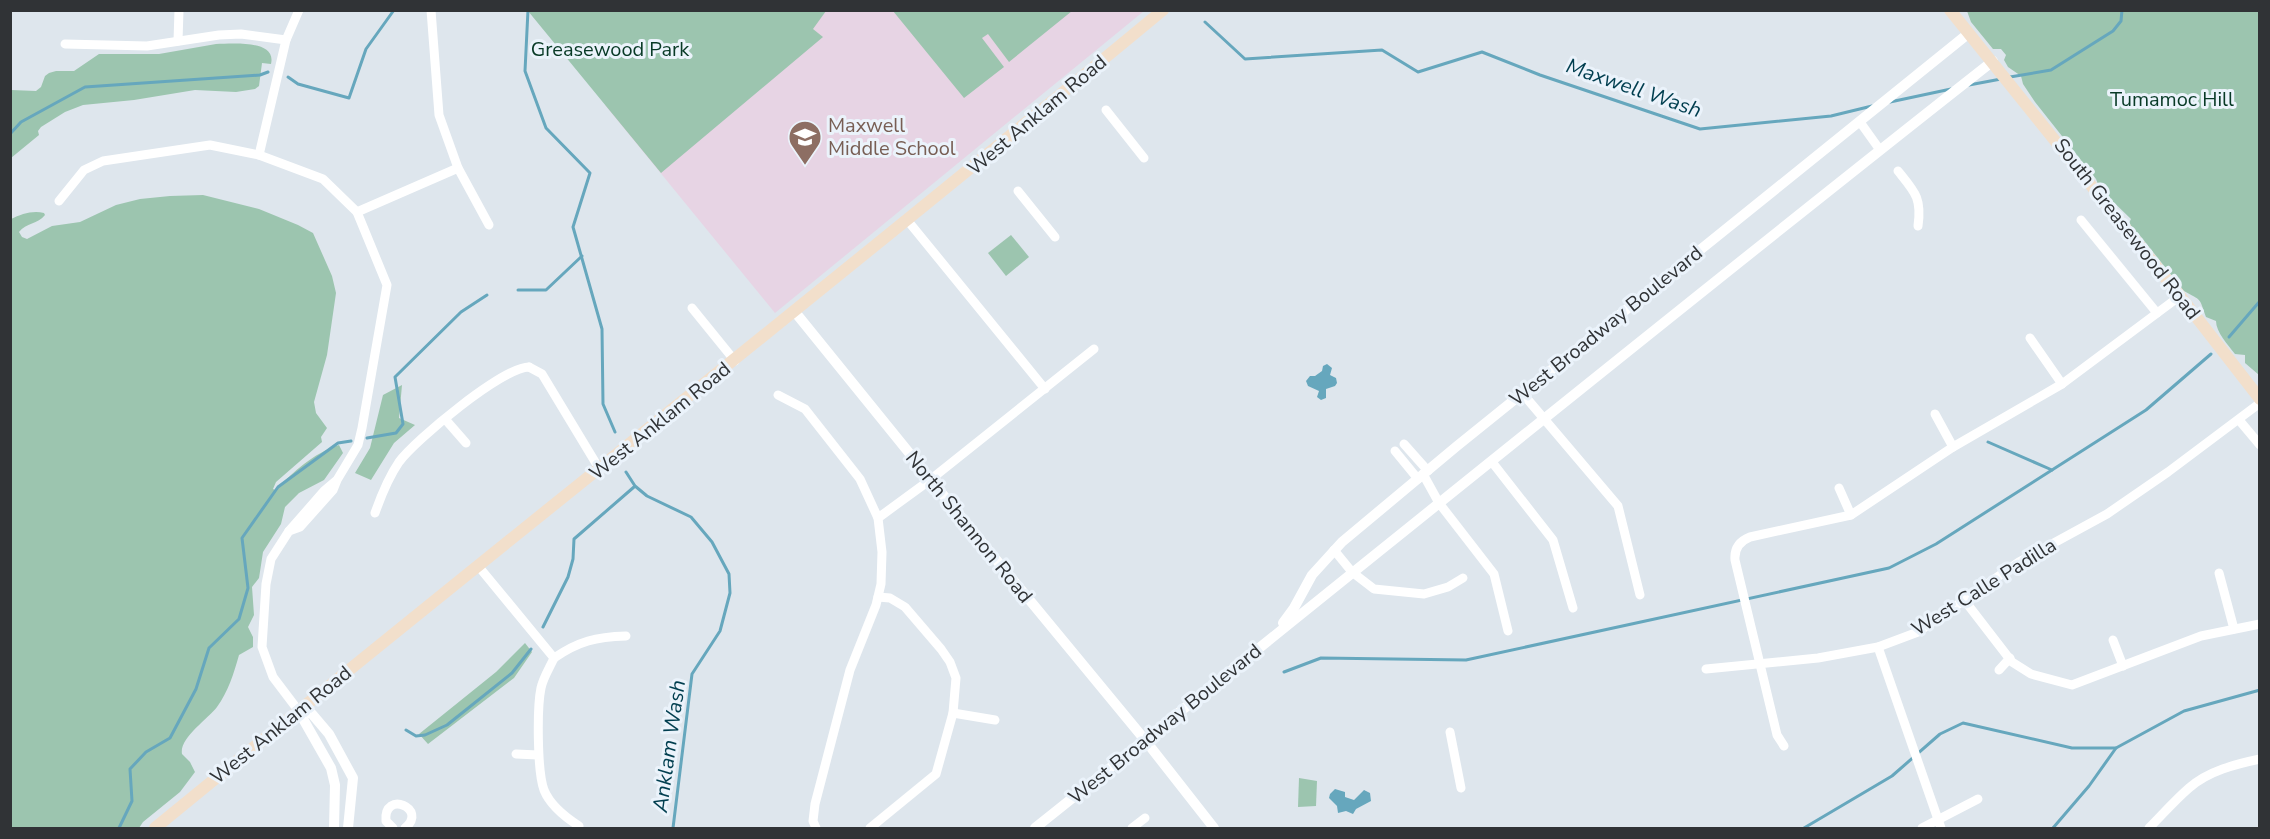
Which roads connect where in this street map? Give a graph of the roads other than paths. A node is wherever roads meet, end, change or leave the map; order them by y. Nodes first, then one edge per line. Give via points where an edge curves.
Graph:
1 (178, 10) edge
2 (299, 10) edge
3 (431, 10) edge
4 (1164, 10) edge
5 (1950, 10) edge
6 (1970, 33) junction
7 (286, 40) junction
8 (178, 41) junction
9 (65, 44) dead end
10 (1992, 61) junction
11 (1106, 110) dead end
12 (1860, 122) junction
13 (1880, 150) junction
14 (259, 156) junction
15 (1144, 158) dead end
16 (458, 168) junction
17 (1898, 171) dead end
18 (1018, 191) dead end
19 (59, 201) dead end
20 (357, 212) junction
21 (2081, 220) dead end
22 (908, 221) junction
23 (489, 225) dead end
24 (1918, 226) dead end
25 (1055, 237) dead end
26 (2180, 296) junction
27 (692, 308) dead end
28 (795, 312) junction
29 (2157, 314) junction
30 (2030, 338) dead end
31 (1095, 349) dead end
32 (735, 361) junction
33 (2062, 384) junction
34 (1044, 389) junction
35 (1523, 394) junction
36 (778, 395) dead end
37 (2259, 401) edge
38 (1935, 414) dead end
39 (445, 419) junction
40 (1545, 419) junction
41 (2239, 420) junction
42 (466, 443) dead end
43 (1404, 444) dead end
44 (2259, 445) edge
45 (1953, 447) junction
46 (1395, 452) dead end
47 (1492, 462) junction
48 (600, 470) junction
49 (1423, 474) junction
50 (930, 480) junction
51 (1839, 488) dead end
52 (1439, 503) junction
53 (375, 513) dead end
54 (1851, 515) junction
55 (878, 518) junction
56 (1334, 550) junction
57 (479, 567) junction
58 (1352, 572) junction
59 (2219, 573) dead end
60 (1463, 578) dead end
61 (1640, 595) dead end
62 (878, 597) junction
63 (1965, 601) junction
64 (1573, 608) dead end
65 (2259, 624) edge
66 (2234, 629) junction
67 (1509, 631) dead end
68 (626, 636) dead end
69 (2113, 640) dead end
70 (1267, 641) junction
71 (1878, 647) junction
72 (554, 658) junction
73 (2010, 658) junction
74 (1759, 663) junction
75 (2123, 666) junction
76 (1706, 669) dead end
77 (1999, 670) dead end
78 (298, 710) junction
79 (953, 713) junction
80 (995, 720) dead end
81 (1450, 732) dead end
82 (1145, 740) junction
83 (1784, 746) dead end
84 (516, 754) dead end
85 (538, 755) junction
86 (2259, 759) edge
87 (1461, 788) dead end
88 (1978, 799) dead end
89 (1145, 818) dead end
90 (883, 819) junction
91 (1939, 824) edge
92 (410, 826) edge
93 (579, 826) dead end
94 (155, 828) edge
95 (334, 828) edge
96 (348, 828) edge
97 (393, 828) edge
98 (816, 828) edge
99 (870, 828) edge
100 (890, 828) edge
101 (1035, 828) edge
102 (1132, 828) edge
103 (1214, 828) edge
104 (1923, 828) edge
105 (2149, 828) edge

1 - 8 street
2 - 7 street
3 - 16 street via 439,115
4 - 22 main road, West Anklam Road
5 - 6 main road, South Greasewood Road
6 - 10 main road, South Greasewood Road
6 - 12 street, West Broadway Boulevard
7 - 8 street via 242,34
7 - 14 street
8 - 9 street via 147,46
10 - 13 street, West Broadway Boulevard
10 - 26 main road, South Greasewood Road
11 - 15 street
12 - 13 street
12 - 35 street, West Broadway Boulevard
13 - 40 street, West Broadway Boulevard
14 - 19 street via 210,145 103,161 84,170
14 - 20 street via 323,179
16 - 20 street
16 - 23 street
17 - 24 street via 1917,195
18 - 25 street
20 - 78 street via 387,285 358,445 337,480 289,531 271,559 266,584 262,647 273,677
21 - 29 street, South Greasewood Road
22 - 28 main road, West Anklam Road
22 - 34 street
26 - 29 street
26 - 37 main road, South Greasewood Road
27 - 32 street
28 - 32 main road, West Anklam Road
28 - 50 street, North Shannon Road
29 - 33 street
30 - 33 street
31 - 34 street
32 - 48 main road, West Anklam Road
33 - 45 street
34 - 50 street
35 - 40 street
35 - 49 street, West Broadway Boulevard
36 - 55 street via 805,409 860,479
37 - 41 street, West Calle Padilla
38 - 45 street
39 - 42 street
39 - 48 street via 530,363 542,374
39 - 53 street via 397,464
40 - 47 street, West Broadway Boulevard
40 - 61 street via 1618,506
41 - 44 street
41 - 63 street, West Calle Padilla via 2107,514 2019,561
43 - 49 street
45 - 54 street
46 - 49 street
47 - 52 street, West Broadway Boulevard
47 - 64 street via 1553,540
48 - 57 main road, West Anklam Road
49 - 52 street
49 - 56 street, West Broadway Boulevard
50 - 55 street
50 - 82 street, North Shannon Road
51 - 54 street
52 - 58 street, West Broadway Boulevard
52 - 67 street via 1494,573
54 - 74 street via 1733,544
55 - 62 street via 882,552
56 - 58 street
56 - 70 street, West Broadway Boulevard
57 - 72 street
57 - 78 main road, West Anklam Road
58 - 60 street via 1374,589 1424,594
58 - 70 street, West Broadway Boulevard
59 - 66 street
62 - 79 street via 890,598 905,607 950,662 956,678
62 - 98 street via 844,692 815,804
63 - 71 street, West Calle Padilla via 1918,632
63 - 73 street
65 - 66 street
66 - 75 street via 2201,636
68 - 72 street via 598,637 572,646
69 - 75 street
70 - 82 street, West Broadway Boulevard
71 - 74 street, West Calle Padilla
71 - 91 street
72 - 85 street via 541,687
73 - 75 street via 2031,674 2072,685
73 - 77 street
74 - 76 street, West Calle Padilla
74 - 83 street via 1777,735
78 - 94 main road, West Anklam Road
78 - 95 street via 331,768 335,784
78 - 96 street via 312,714 329,734 353,778
79 - 80 street
79 - 90 street via 936,774
81 - 87 street
82 - 101 street, West Broadway Boulevard
82 - 103 street, North Shannon Road
84 - 85 street
85 - 93 street via 544,791 562,815
86 - 105 street via 2209,775 2191,786
88 - 91 street
89 - 102 street
90 - 99 street
90 - 100 street
91 - 104 street
92 - 97 street via 411,814 400,804 392,806 386,816

